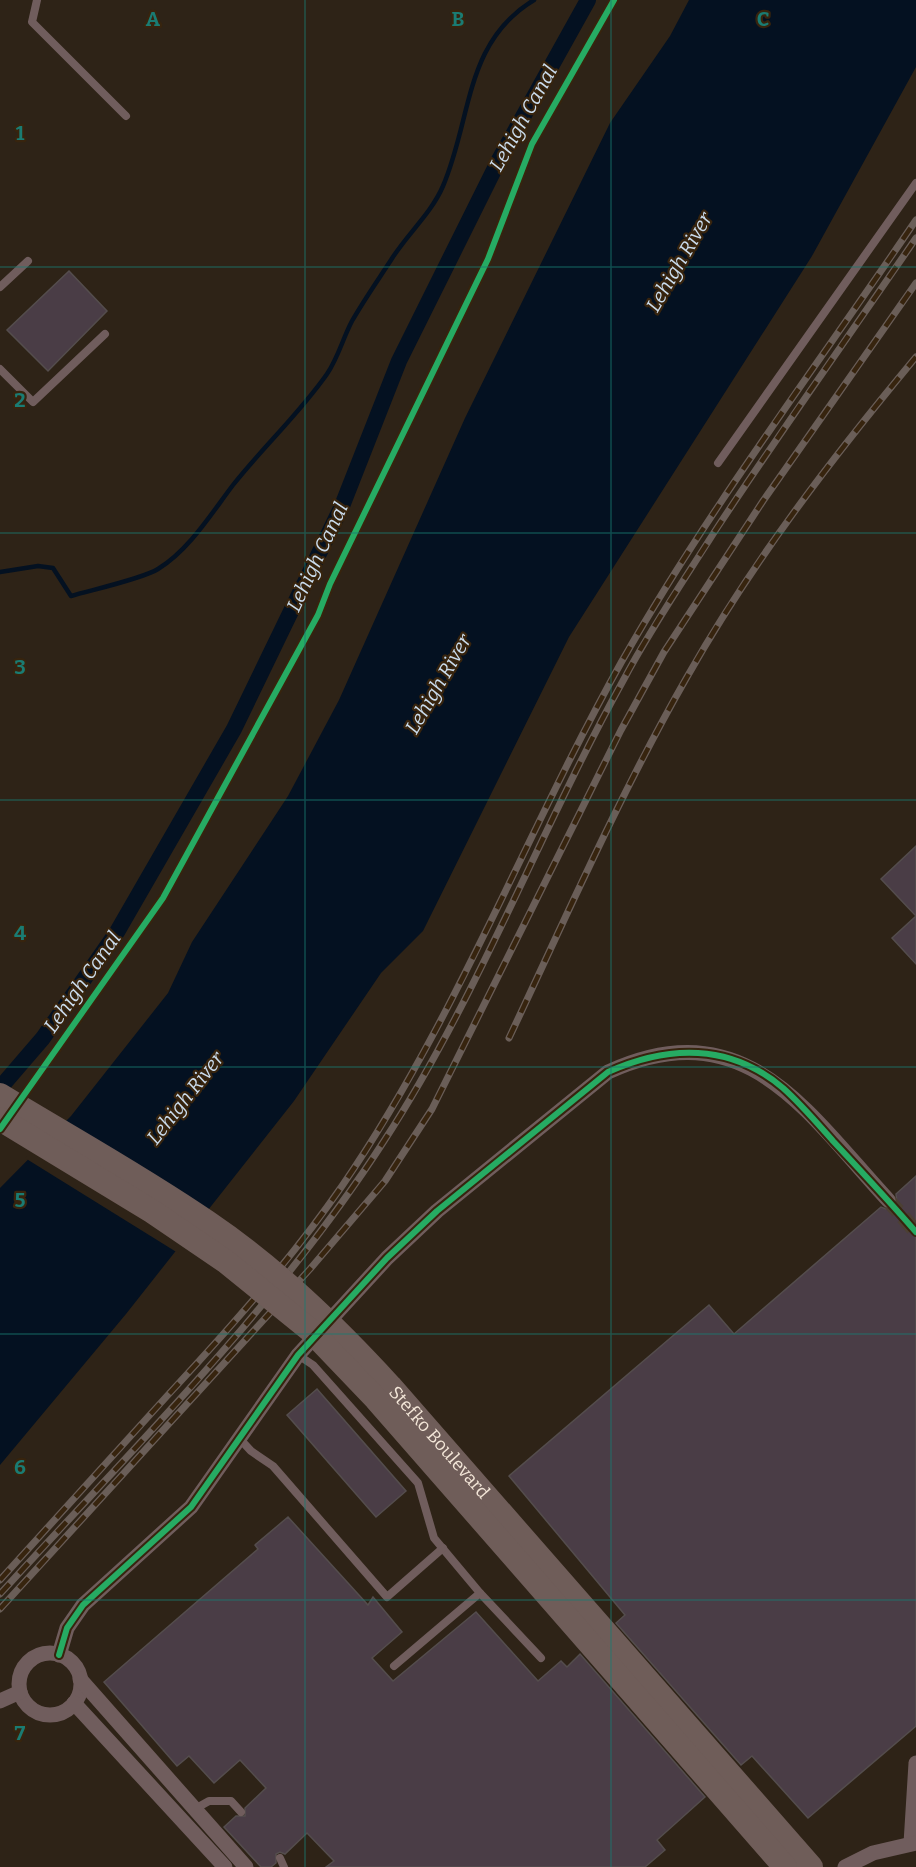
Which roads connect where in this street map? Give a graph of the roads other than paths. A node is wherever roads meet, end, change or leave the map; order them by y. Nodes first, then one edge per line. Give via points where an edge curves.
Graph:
1 (37, 0) edge
2 (126, 116) dead end
3 (916, 183) edge
4 (28, 261) dead end
5 (0, 287) edge
6 (105, 334) dead end
7 (0, 369) edge
8 (718, 463) dead end
9 (0, 1095) edge
10 (0, 1119) edge
11 (888, 1200) tunnel mouth
12 (298, 1355) junction
13 (239, 1438) junction
14 (442, 1548) junction
15 (480, 1593) junction
16 (59, 1655) junction
17 (541, 1658) dead end
18 (394, 1666) dead end
19 (80, 1679) junction
20 (20, 1692) junction
21 (0, 1701) edge
22 (74, 1703) junction
23 (916, 1763) edge
24 (915, 1794) edge
25 (194, 1809) junction
26 (241, 1812) dead end
27 (182, 1820) junction
28 (913, 1843) edge
29 (280, 1858) dead end
30 (225, 1867) edge
31 (246, 1867) edge
32 (284, 1867) edge
33 (785, 1867) edge
34 (811, 1867) edge
35 (845, 1867) edge

1 - 2 lane via 32,22
3 - 8 lane
4 - 5 lane
6 - 7 lane via 33,402
9 - 34 main road, Stefko Boulevard, bridge via 207,1222 323,1314
10 - 33 main road, Stefko Boulevard, bridge via 195,1239 265,1292 335,1354
11 - 12 street via 772,1080 749,1067 707,1053 658,1054 629,1062 593,1082 437,1210
12 - 13 street
12 - 14 lane via 313,1365 418,1484 434,1538
13 - 14 lane via 273,1466 387,1597
13 - 16 street via 190,1507 83,1605 67,1628
14 - 15 lane
15 - 17 lane
15 - 18 lane
16 - 19 street via 71,1662
16 - 20 street via 43,1654 26,1665 20,1674
19 - 22 street
19 - 25 street
20 - 21 street
20 - 22 street via 25,1703 42,1714 62,1713
22 - 27 street
23 - 24 street
24 - 28 street
25 - 26 lane via 209,1801 231,1801
25 - 27 lane
25 - 31 street
27 - 30 street
28 - 35 street via 873,1853
29 - 32 lane

